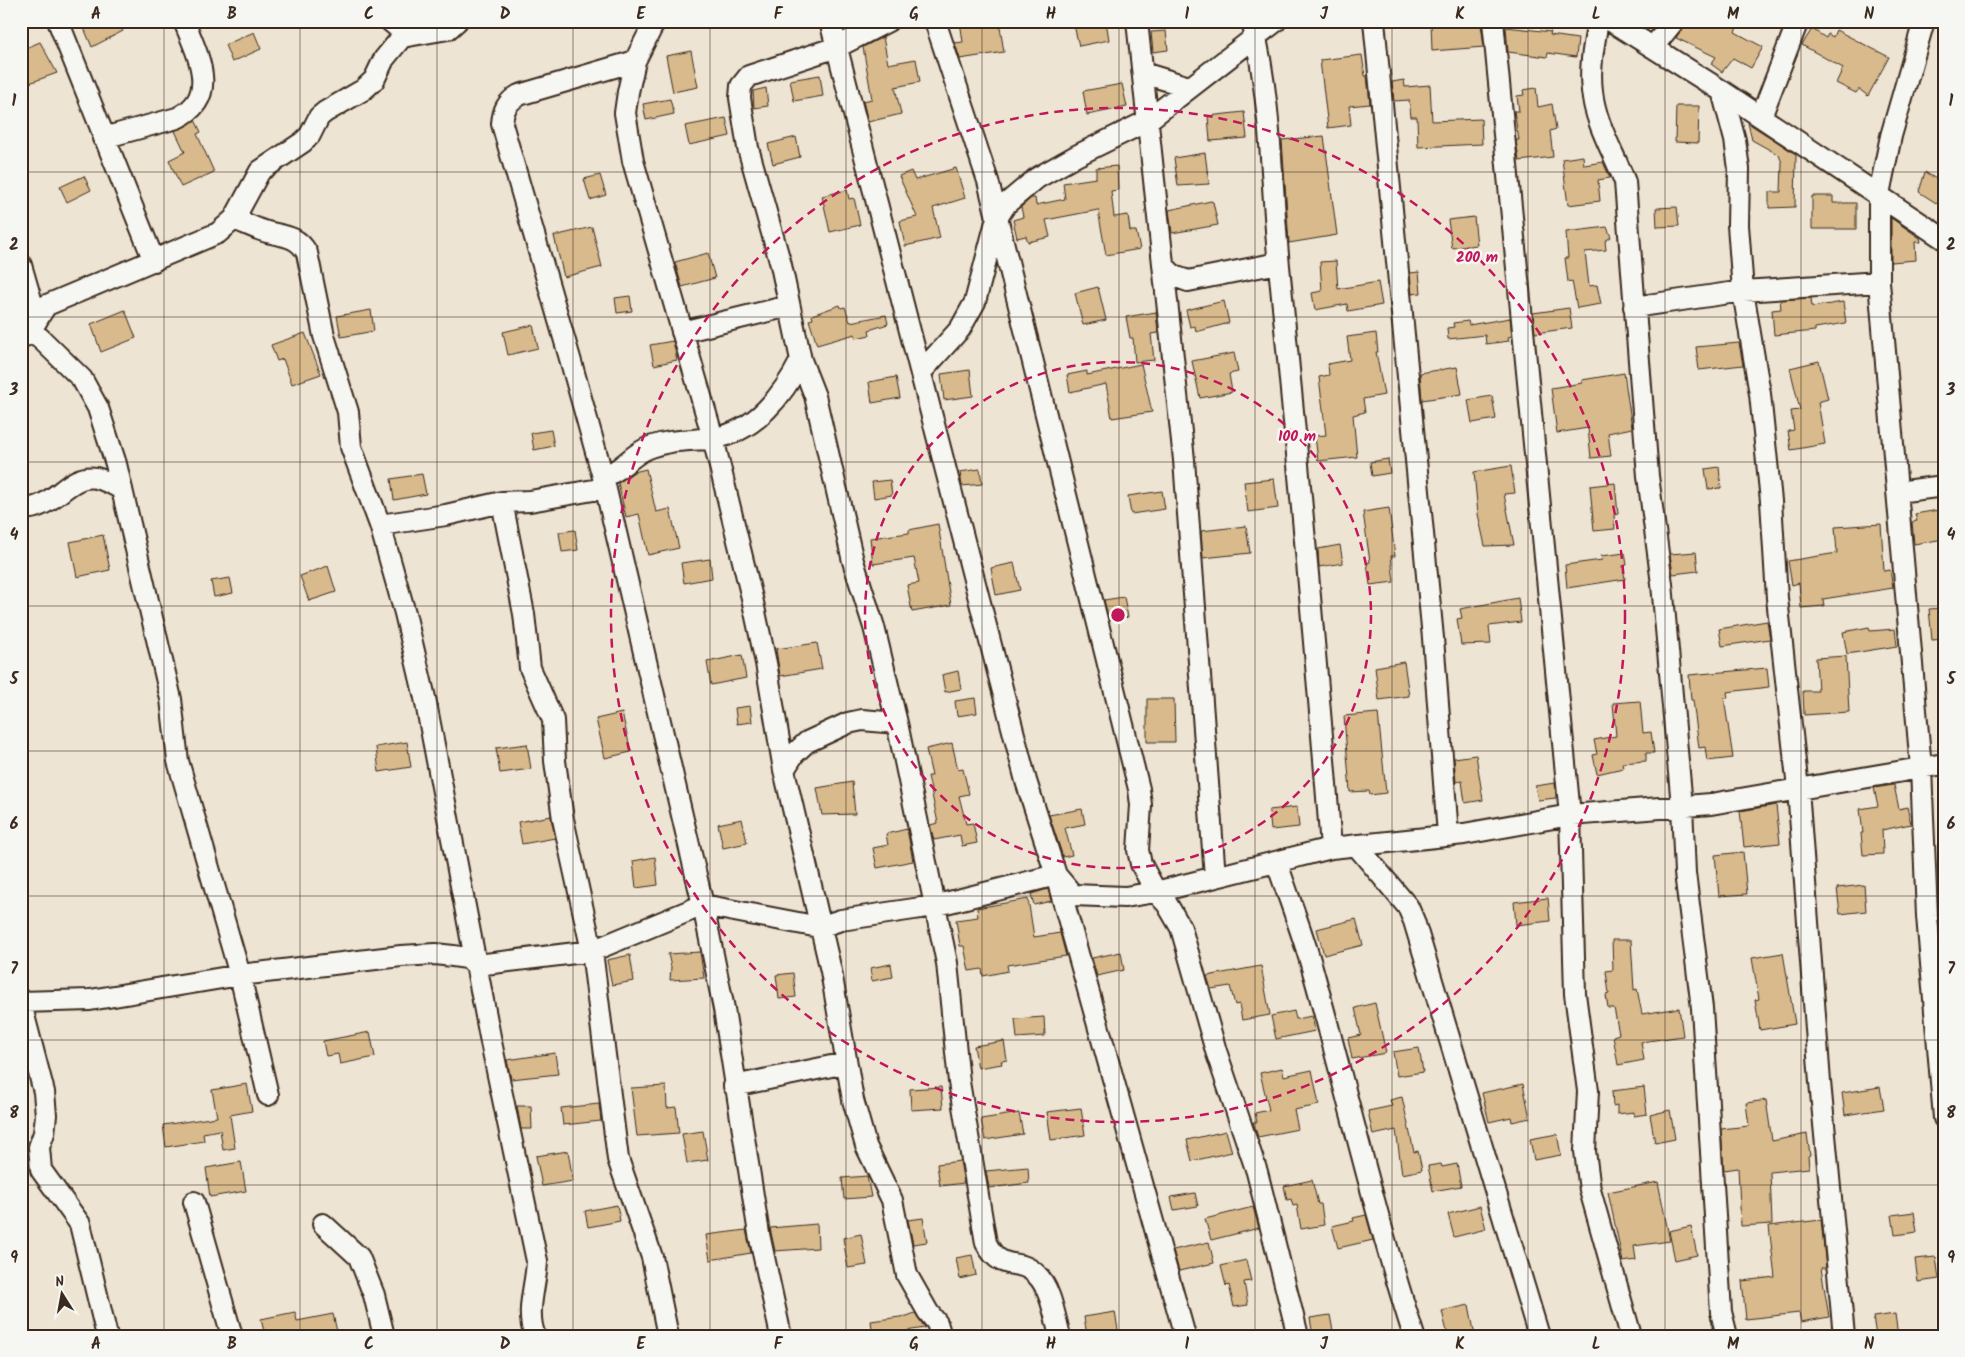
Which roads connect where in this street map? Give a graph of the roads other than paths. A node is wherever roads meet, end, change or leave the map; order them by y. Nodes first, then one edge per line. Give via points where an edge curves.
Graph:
1 (58, 21) edge
2 (184, 21) edge
3 (390, 21) edge
4 (457, 21) edge
5 (655, 21) edge
6 (830, 21) edge
7 (888, 21) edge
8 (935, 21) edge
9 (1137, 21) edge
10 (1276, 21) edge
11 (1374, 21) edge
12 (1493, 21) edge
13 (1598, 21) edge
14 (1610, 21) edge
15 (1674, 21) edge
16 (1798, 21) edge
17 (1924, 21) edge
18 (1254, 30) edge
19 (408, 36) junction
20 (837, 47) junction
21 (1653, 47) junction
22 (635, 61) junction
23 (1143, 73) junction
24 (1189, 87) junction
25 (1722, 90) junction
26 (1761, 117) junction
27 (1148, 122) junction
28 (103, 138) junction
29 (1879, 194) junction
30 (997, 218) junction
31 (234, 219) junction
32 (1944, 238) edge
33 (154, 261) junction
34 (21, 264) edge
35 (1163, 264) junction
36 (1278, 264) junction
37 (1879, 282) junction
38 (1743, 291) junction
39 (789, 306) junction
40 (1634, 307) junction
41 (29, 330) edge
42 (682, 332) junction
43 (802, 360) junction
44 (922, 371) junction
45 (713, 438) junction
46 (604, 483) junction
47 (1944, 486) edge
48 (122, 489) junction
49 (1897, 492) junction
50 (502, 502) junction
51 (21, 509) edge
52 (380, 525) junction
53 (897, 723) junction
54 (1944, 764) edge
55 (1921, 768) junction
56 (784, 770) junction
57 (1798, 789) junction
58 (1682, 806) junction
59 (1570, 815) junction
60 (1448, 835) junction
61 (1356, 846) junction
62 (1331, 848) junction
63 (1277, 863) junction
64 (1056, 875) junction
65 (1215, 877) junction
66 (1156, 892) junction
67 (703, 905) junction
68 (934, 906) junction
69 (819, 927) junction
70 (592, 951) junction
71 (477, 965) junction
72 (240, 974) junction
73 (21, 1003) edge
74 (846, 1063) junction
75 (734, 1086) junction
76 (268, 1095) dead end
77 (1944, 1118) edge
78 (194, 1202) dead end
79 (323, 1224) dead end
80 (107, 1336) edge
81 (232, 1336) edge
82 (384, 1336) edge
83 (535, 1336) edge
84 (668, 1336) edge
85 (781, 1336) edge
86 (941, 1336) edge
87 (1060, 1336) edge
88 (1185, 1336) edge
89 (1298, 1336) edge
90 (1414, 1336) edge
91 (1539, 1336) edge
92 (1631, 1336) edge
93 (1727, 1336) edge
94 (1844, 1336) edge

1 - 28 street
2 - 28 street via 203,79 196,105 177,118
3 - 19 street
4 - 19 street via 448,29
5 - 22 street
6 - 20 street
7 - 20 street
8 - 30 street via 988,181
9 - 23 street
10 - 18 street
11 - 60 street via 1434,638
12 - 59 street
13 - 40 street via 1592,57 1592,92 1608,145 1625,182
14 - 21 street
15 - 21 street
16 - 26 street
17 - 29 street via 1891,136
18 - 24 street
18 - 36 street via 1264,92
19 - 31 street via 398,42 384,60 374,80 325,112 310,136 260,171
20 - 39 street via 760,70 741,86 748,148 781,265
20 - 44 street
21 - 25 street
22 - 42 street via 625,113 633,161
22 - 46 street via 519,95 508,103 502,124
23 - 24 street
23 - 27 street
24 - 27 street
25 - 26 street
25 - 38 street via 1739,169 1738,225
26 - 29 street
27 - 30 street via 1037,178 1006,204
27 - 35 street
28 - 33 street
29 - 32 street
29 - 37 street
30 - 44 street via 975,302 960,329
30 - 66 street via 1139,789 1138,850 1141,864
31 - 33 street via 207,239
31 - 52 street via 295,239 303,245 324,336 348,412 351,447
33 - 41 street via 47,305
34 - 41 street
35 - 36 street via 1174,276 1188,281
35 - 65 street via 1184,460
36 - 62 street via 1309,565
37 - 38 street
37 - 49 street
38 - 40 street
38 - 57 street via 1760,394 1777,598
39 - 42 street
39 - 43 street
40 - 58 street
41 - 48 street via 82,379 98,408
42 - 45 street
43 - 45 street via 779,397 765,411 736,430
43 - 53 street via 815,396 853,561 874,627
44 - 64 street via 1026,781
45 - 46 street via 649,447
45 - 56 street via 766,663
46 - 50 street via 530,501
46 - 67 street
47 - 49 street
48 - 51 street via 95,478 84,479 64,488 45,505
48 - 72 street via 171,699 178,761
49 - 55 street
50 - 52 street
50 - 70 street via 524,614 530,668 553,720 555,761 564,818
52 - 71 street via 425,698
53 - 56 street via 862,720 848,723 807,742
53 - 68 street
54 - 55 street
55 - 57 street
55 - 77 street via 1927,916
56 - 69 street
57 - 58 street
57 - 94 street via 1820,1082
58 - 59 street
58 - 93 street via 1686,882 1702,1008 1721,1312
59 - 60 street
59 - 92 street via 1575,994 1588,1091 1585,1151 1590,1190
60 - 61 street
61 - 62 street
61 - 91 street via 1408,907 1414,921
62 - 63 street
63 - 65 street
63 - 90 street via 1312,968 1388,1255
64 - 66 street via 1074,895 1125,898
64 - 68 street
64 - 88 street
65 - 66 street
66 - 89 street via 1180,928 1216,1051 1257,1172
67 - 69 street
67 - 70 street
67 - 75 street via 724,1009
68 - 69 street via 841,920
68 - 87 street via 948,963 959,1082 986,1243 992,1256 1000,1262 1024,1267 1037,1274 1046,1290
69 - 74 street via 831,971
70 - 71 street
70 - 84 street via 618,1159 652,1257
71 - 72 street via 467,958 435,954
71 - 83 street via 537,1262 530,1306
72 - 73 street via 90,1000
72 - 76 street
73 - 80 street via 44,1092 46,1115 39,1147 41,1170 80,1224
74 - 75 street
74 - 86 street via 866,1146 892,1200 907,1275 937,1323
75 - 85 street via 759,1234
78 - 81 street
79 - 82 street via 359,1257 374,1295

